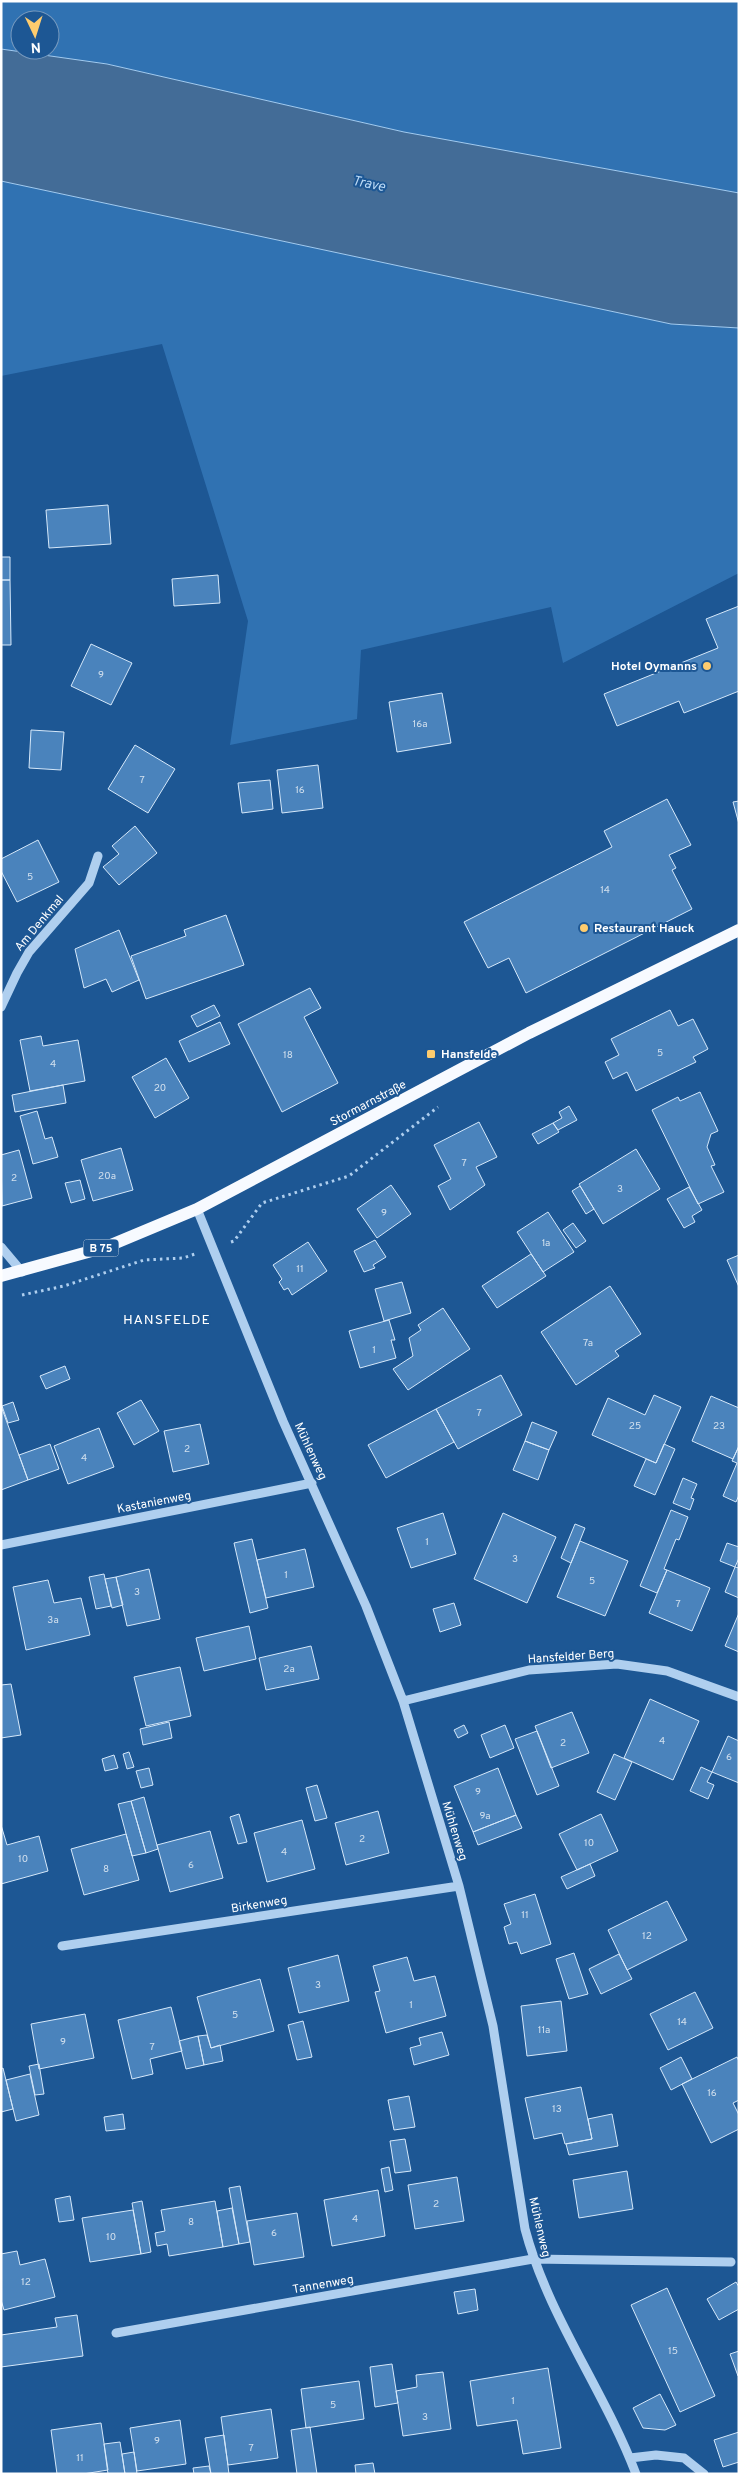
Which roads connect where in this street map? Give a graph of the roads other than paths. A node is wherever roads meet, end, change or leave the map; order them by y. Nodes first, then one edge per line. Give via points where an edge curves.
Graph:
1 (98, 856) dead end
2 (739, 930) edge
3 (1, 1008) edge
4 (197, 1209) junction
5 (1, 1247) edge
6 (22, 1272) junction
7 (1, 1276) edge
8 (312, 1483) junction
9 (1, 1544) edge
10 (739, 1697) edge
11 (403, 1701) junction
12 (458, 1886) junction
13 (62, 1946) dead end
14 (533, 2259) junction
15 (731, 2262) dead end
16 (116, 2333) dead end
17 (630, 2458) junction
18 (636, 2474) edge
19 (704, 2474) edge

1 - 3 street, Am Denkmal via 89,883 29,952
2 - 4 main road, Stormarnstraße / B 75 via 529,1033
4 - 6 main road, Stormarnstraße / B 75 via 106,1247
4 - 8 street, Mühlenweg via 283,1421
5 - 6 street
6 - 7 main road, Stormarnstraße / B 75
8 - 9 street, Kastanienweg
8 - 11 street, Mühlenweg
10 - 11 street, Hansfelder Berg via 667,1671 617,1664 529,1670
11 - 12 street, Mühlenweg
12 - 13 street, Birkenweg
12 - 14 street, Mühlenweg via 493,2026
14 - 15 street, Tannenweg
14 - 16 street, Tannenweg
14 - 17 street, Mühlenweg via 552,2304
17 - 18 street, Mühlenweg
17 - 19 street via 656,2454 684,2458

